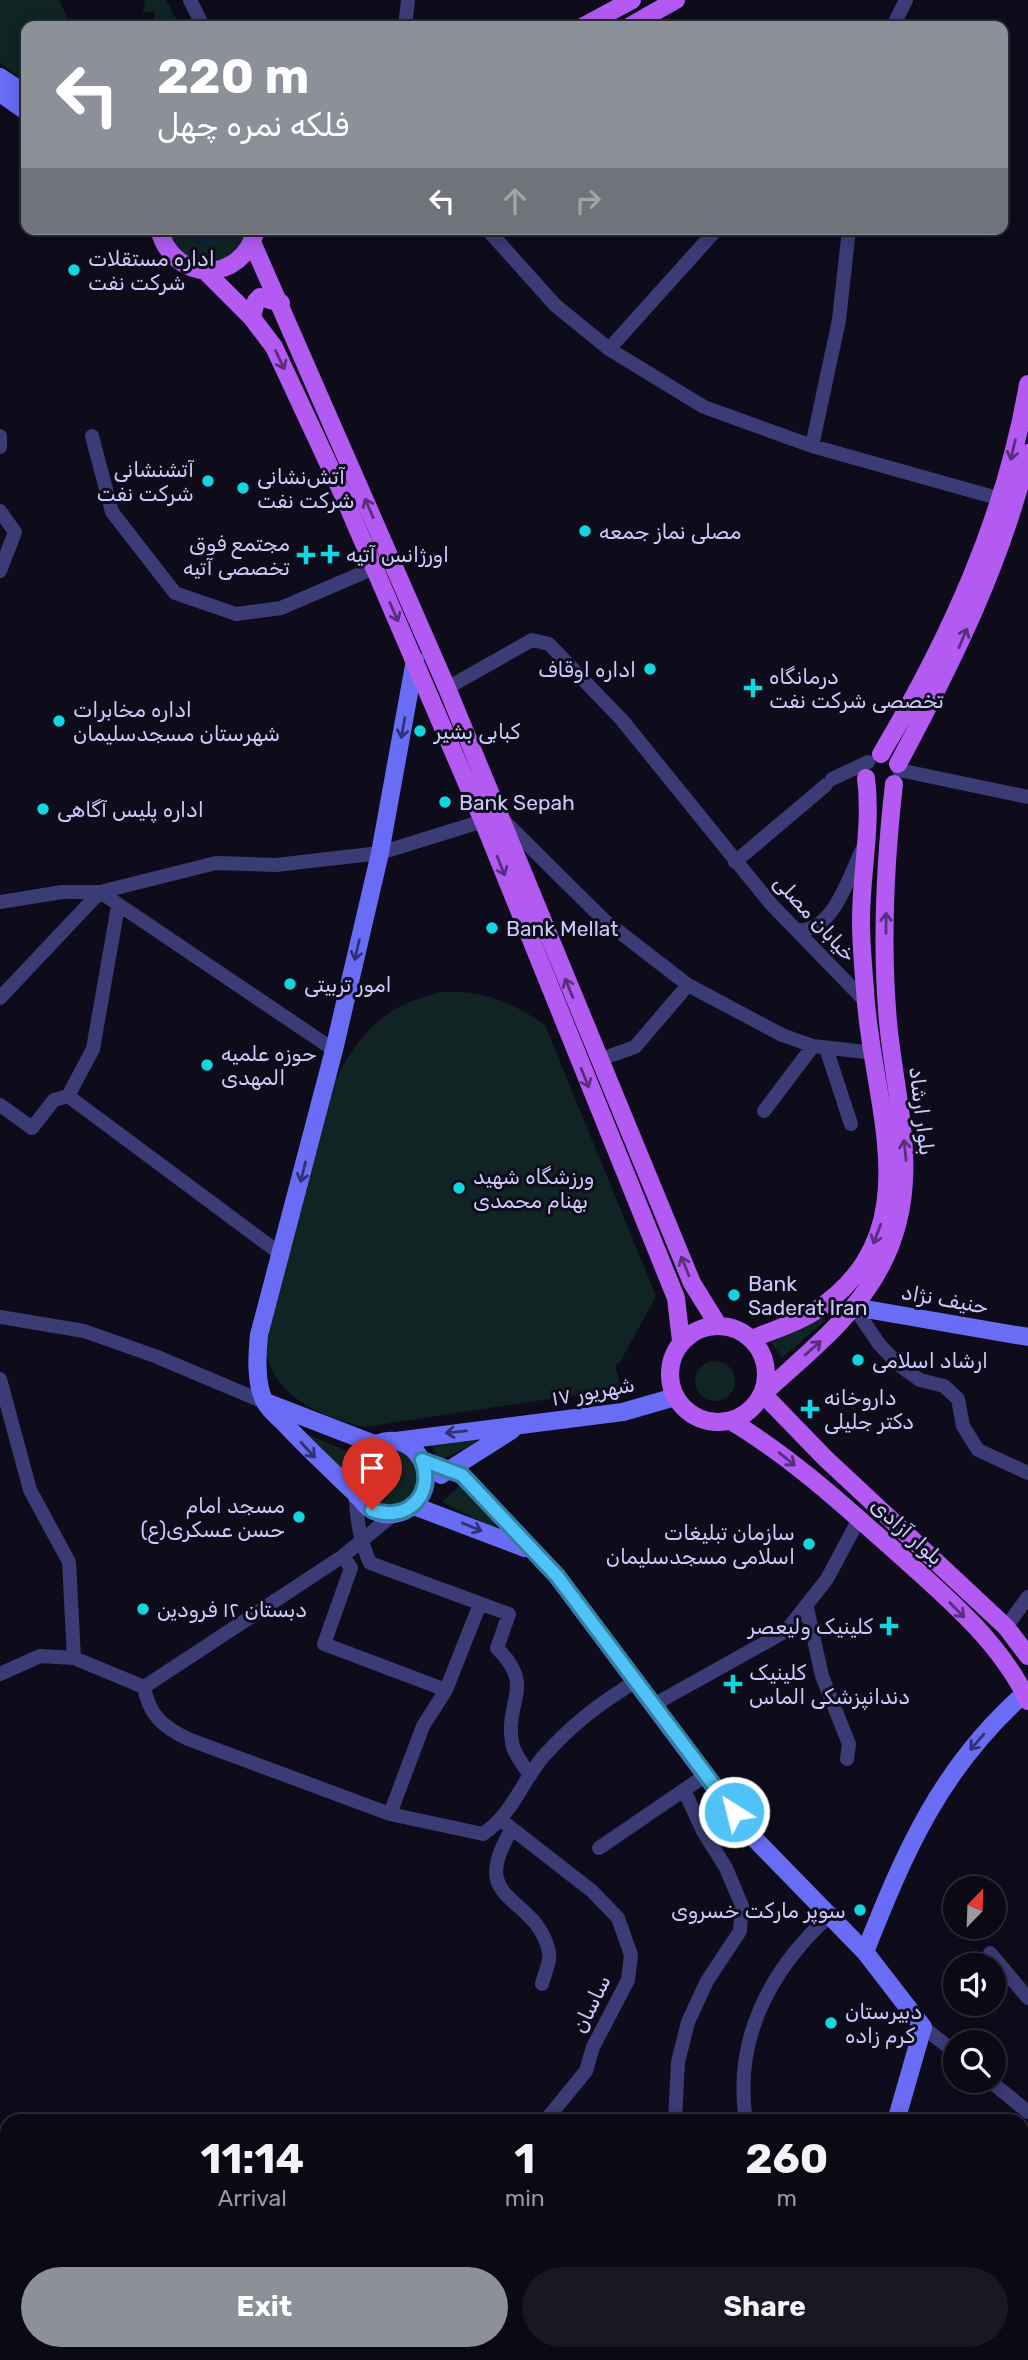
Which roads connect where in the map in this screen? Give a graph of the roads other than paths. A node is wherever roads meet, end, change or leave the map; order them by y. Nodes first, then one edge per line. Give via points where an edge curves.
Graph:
1 (190, 0) edge
2 (408, 0) edge
3 (632, 0) edge
4 (676, 0) edge
5 (906, 0) edge
6 (200, 21) edge
7 (406, 21) edge
8 (593, 21) edge
9 (639, 21) edge
10 (896, 21) edge
11 (0, 77) edge
12 (21, 91) edge
13 (0, 93) edge
14 (21, 108) edge
15 (161, 235) edge
16 (492, 235) edge
17 (712, 235) edge
18 (848, 235) edge
19 (254, 236) edge
20 (205, 271) junction
21 (281, 303) junction
22 (253, 318) junction
23 (610, 349) junction
24 (1028, 384) edge
25 (0, 436) edge
26 (92, 436) dead end
27 (812, 446) junction
28 (0, 447) edge
29 (1028, 453) edge
30 (1008, 501) junction
31 (0, 511) edge
32 (374, 568) junction
33 (0, 571) edge
34 (415, 660) junction
35 (447, 688) junction
36 (872, 765) junction
37 (897, 773) junction
38 (1028, 797) edge
39 (492, 820) junction
40 (869, 837) junction
41 (380, 853) junction
42 (735, 862) junction
43 (100, 892) junction
44 (0, 902) edge
45 (118, 906) junction
46 (797, 930) junction
47 (688, 985) junction
48 (0, 998) edge
49 (865, 1002) junction
50 (869, 1022) junction
51 (888, 1022) junction
52 (819, 1047) junction
53 (334, 1050) junction
54 (874, 1053) junction
55 (598, 1060) junction
56 (68, 1096) junction
57 (0, 1105) edge
58 (764, 1111) dead end
59 (851, 1124) dead end
60 (282, 1255) junction
61 (854, 1307) junction
62 (0, 1317) edge
63 (718, 1325) junction
64 (1028, 1337) edge
65 (752, 1339) junction
66 (681, 1341) junction
67 (0, 1380) edge
68 (763, 1394) junction
69 (675, 1397) junction
70 (264, 1402) junction
71 (731, 1421) junction
72 (518, 1426) junction
73 (395, 1441) junction
74 (488, 1443) junction
75 (374, 1444) junction
76 (422, 1460) junction
77 (447, 1470) junction
78 (1028, 1473) edge
79 (469, 1482) junction
80 (356, 1494) junction
81 (419, 1499) junction
82 (394, 1514) junction
83 (859, 1519) junction
84 (361, 1542) junction
85 (530, 1550) junction
86 (343, 1556) junction
87 (1028, 1597) edge
88 (480, 1604) junction
89 (807, 1608) junction
90 (1006, 1627) junction
91 (1028, 1656) edge
92 (74, 1658) junction
93 (0, 1674) edge
94 (638, 1680) junction
95 (144, 1687) junction
96 (446, 1690) junction
97 (1026, 1697) edge
98 (655, 1704) junction
99 (847, 1759) dead end
100 (706, 1775) junction
101 (530, 1776) junction
102 (684, 1790) junction
103 (390, 1814) junction
104 (507, 1825) junction
105 (599, 1848) dead end
106 (828, 1917) junction
107 (865, 1952) junction
108 (1006, 1972) edge
109 (542, 1984) dead end
110 (1028, 1998) edge
111 (923, 2027) junction
112 (943, 2043) edge
113 (1005, 2093) edge
114 (1028, 2112) edge
115 (551, 2114) edge
116 (676, 2114) edge
117 (745, 2114) edge
118 (897, 2114) edge

1 - 6 street
2 - 7 street
3 - 8 main road
4 - 9 main road
5 - 10 street
11 - 12 main road
13 - 14 main road
15 - 20 main road via 174,258
16 - 23 street via 555,305
17 - 23 street
18 - 27 street via 839,320
19 - 20 main road via 238,261
19 - 21 main road
20 - 22 main road
21 - 22 main road via 260,297
35 -> 21 main road
22 -> 32 main road via 274,347
23 - 27 street via 704,407
24 -> 30 main road
25 - 28 street
26 - 32 street via 112,512 176,593 236,614 281,608
27 - 30 street
29 - 30 main road
30 - 36 main road via 935,658
37 -> 30 main road via 945,679
31 - 33 street via 15,532
32 -> 34 main road
34 - 39 main road
34 -> 41 main road
35 - 39 main road
35 - 42 street, خیابان مصلی via 532,640 549,644 622,720
36 - 37 main road
36 - 37 main road via 878,789
36 - 40 main road, بلوار ارشاد
36 - 42 street via 829,782
37 - 38 street
51 -> 37 main road, بلوار ارشاد via 886,888
39 - 41 street
39 - 47 street via 604,920
55 -> 39 main road
39 -> 66 main road via 676,1298
40 - 46 street via 833,908 809,931
40 - 49 main road, بلوار ارشاد via 861,919
41 - 43 street via 276,865 216,863
41 -> 53 main road
42 - 46 street, خیابان مصلی
43 - 44 street via 62,892
43 - 45 street
43 - 48 street
45 - 53 street
45 - 56 street via 93,1049
46 - 49 street, خیابان مصلی
47 - 52 street via 782,1035
47 - 55 street via 635,1047
49 - 50 main road, بلوار ارشاد
50 - 51 main road
50 - 54 main road, بلوار ارشاد
61 -> 51 main road, بلوار ارشاد via 881,1267 903,1201 907,1164
52 - 54 street
52 - 58 street
52 - 59 street
53 -> 60 main road
54 -> 65 main road, بلوار ارشاد via 890,1171 886,1206 870,1253 830,1301 812,1314
63 -> 55 main road via 692,1283
56 - 57 street via 54,1100 32,1128
56 - 60 street
60 - 70 main road via 259,1335 256,1360
61 - 64 main road, حنیف نژاد
68 -> 61 main road, بلوار ارشاد
61 - 78 street via 899,1364 920,1380 944,1386 957,1398 963,1426 978,1450
62 - 70 street via 84,1331
63 - 65 main road via 742,1331
63 - 66 main road via 698,1329
65 - 68 main road via 766,1364
66 - 69 main road via 670,1368
67 - 92 street via 30,1490 69,1562
68 - 71 main road via 744,1415
68 - 90 main road, بلوار آزادی
69 - 71 main road via 699,1419
69 - 72 main road, ۱۷ شهریور via 623,1412
70 - 75 main road
70 -> 80 main road via 324,1467
71 -> 83 main road, بلوار آزادی via 767,1443
72 -> 73 main road, ۱۷ شهریور
72 - 74 main road
73 - 75 main road
73 - 76 main road
74 - 77 main road
74 - 79 main road
75 - 80 main road via 357,1460
76 - 77 main road
76 - 81 main road via 426,1482
77 - 79 main road
77 - 81 main road
79 - 85 main road
80 - 82 main road via 372,1510
80 - 84 street
81 - 82 main road
81 -> 85 main road
82 - 84 street
83 - 89 street
83 -> 97 main road, بلوار آزادی via 937,1589 992,1647
84 - 86 street
84 - 88 street via 370,1563
85 - 94 main road via 557,1576
86 - 95 street
86 - 96 street via 351,1568 324,1644
87 - 90 street
88 - 96 street
88 - 101 street via 509,1614 497,1648 518,1675 512,1743
89 - 98 street via 786,1632
89 - 99 street via 822,1675 849,1744
90 - 91 main road, بلوار آزادی
92 - 93 street via 40,1656
92 - 95 street
94 - 98 main road
94 - 101 street via 589,1710
95 - 103 street via 147,1706 164,1728
96 - 103 street via 423,1726
97 -> 107 main road via 1002,1713 931,1803
98 - 100 main road
100 - 102 street
100 - 106 main road via 747,1831
101 - 104 street
102 - 105 street
102 - 116 street via 742,1906 740,1931 707,1980 688,2022 678,2063
103 - 104 street via 483,1834
104 - 109 street via 494,1870 498,1887 541,1932 550,1954
104 - 115 street, ساسان via 592,1891 618,1918 631,1955 628,1980 593,2047 586,2071
106 - 107 main road
106 - 117 street via 799,1944 775,1977 752,2025 743,2061
107 - 111 main road
108 - 110 street
111 - 112 street
111 - 118 main road
113 - 114 street

